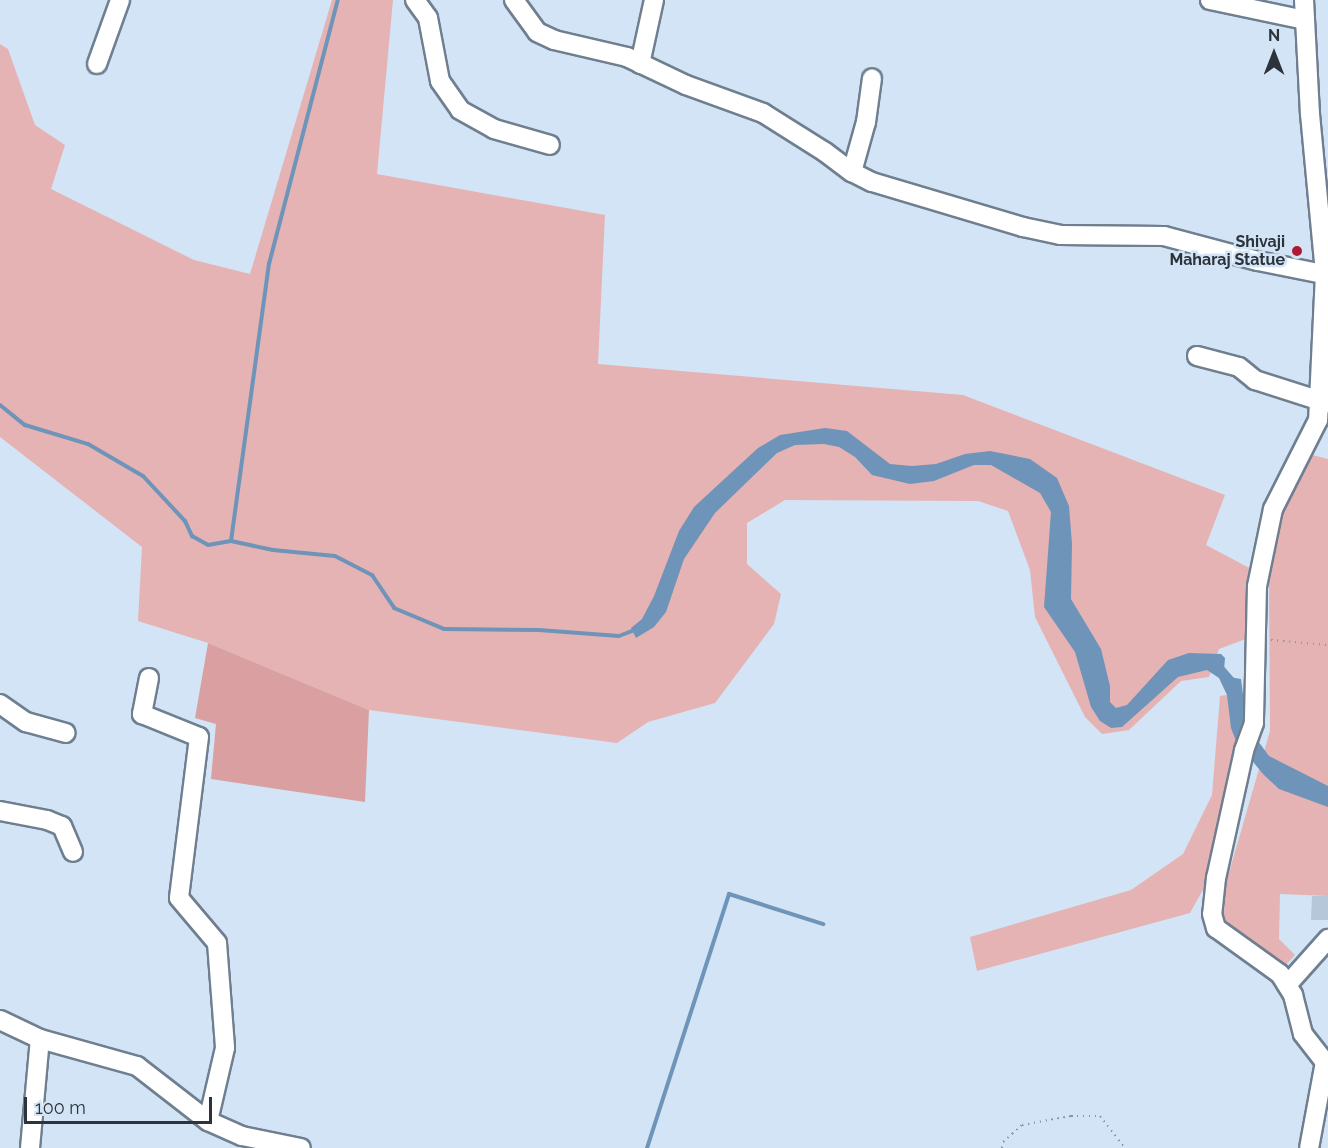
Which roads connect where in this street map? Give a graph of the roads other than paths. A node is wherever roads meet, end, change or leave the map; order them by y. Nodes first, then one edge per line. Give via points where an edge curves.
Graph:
1 (120, 0) edge
2 (415, 0) edge
3 (514, 0) edge
4 (654, 0) edge
5 (1210, 0) edge
6 (1304, 0) edge
7 (1305, 20) junction
8 (97, 64) dead end
9 (640, 64) junction
10 (872, 78) dead end
11 (1319, 114) edge
12 (550, 145) dead end
13 (852, 172) junction
14 (1327, 275) edge
15 (1197, 356) dead end
16 (1323, 401) edge
17 (149, 678) dead end
18 (0, 704) edge
19 (66, 733) dead end
20 (0, 811) edge
21 (73, 852) dead end
22 (1328, 939) edge
23 (1287, 985) junction
24 (0, 1020) edge
25 (40, 1039) junction
26 (1325, 1079) edge
27 (207, 1121) junction
28 (30, 1148) edge
29 (301, 1148) edge
30 (1310, 1148) edge

1 - 8 street
2 - 12 street via 428,18 440,81 460,110 494,129
3 - 9 street via 537,32
4 - 9 street
5 - 7 street
6 - 7 street
7 - 11 street
9 - 13 street via 763,113
10 - 13 street via 866,122
11 - 14 street
13 - 14 street via 872,182 1051,233 1164,236
14 - 16 street
15 - 16 street via 1239,367 1255,380
16 - 23 street via 1318,420 1273,509 1257,586 1254,723 1244,751 1216,878 1212,914 1216,928 1280,974
17 - 27 street via 142,714 199,736 179,898 217,943 225,1048
18 - 19 street via 26,722
20 - 21 street via 62,826
22 - 23 street
23 - 26 street via 1303,1034 1325,1062
24 - 25 street
25 - 27 street via 137,1066
25 - 28 street
26 - 30 street
27 - 29 street via 242,1136

